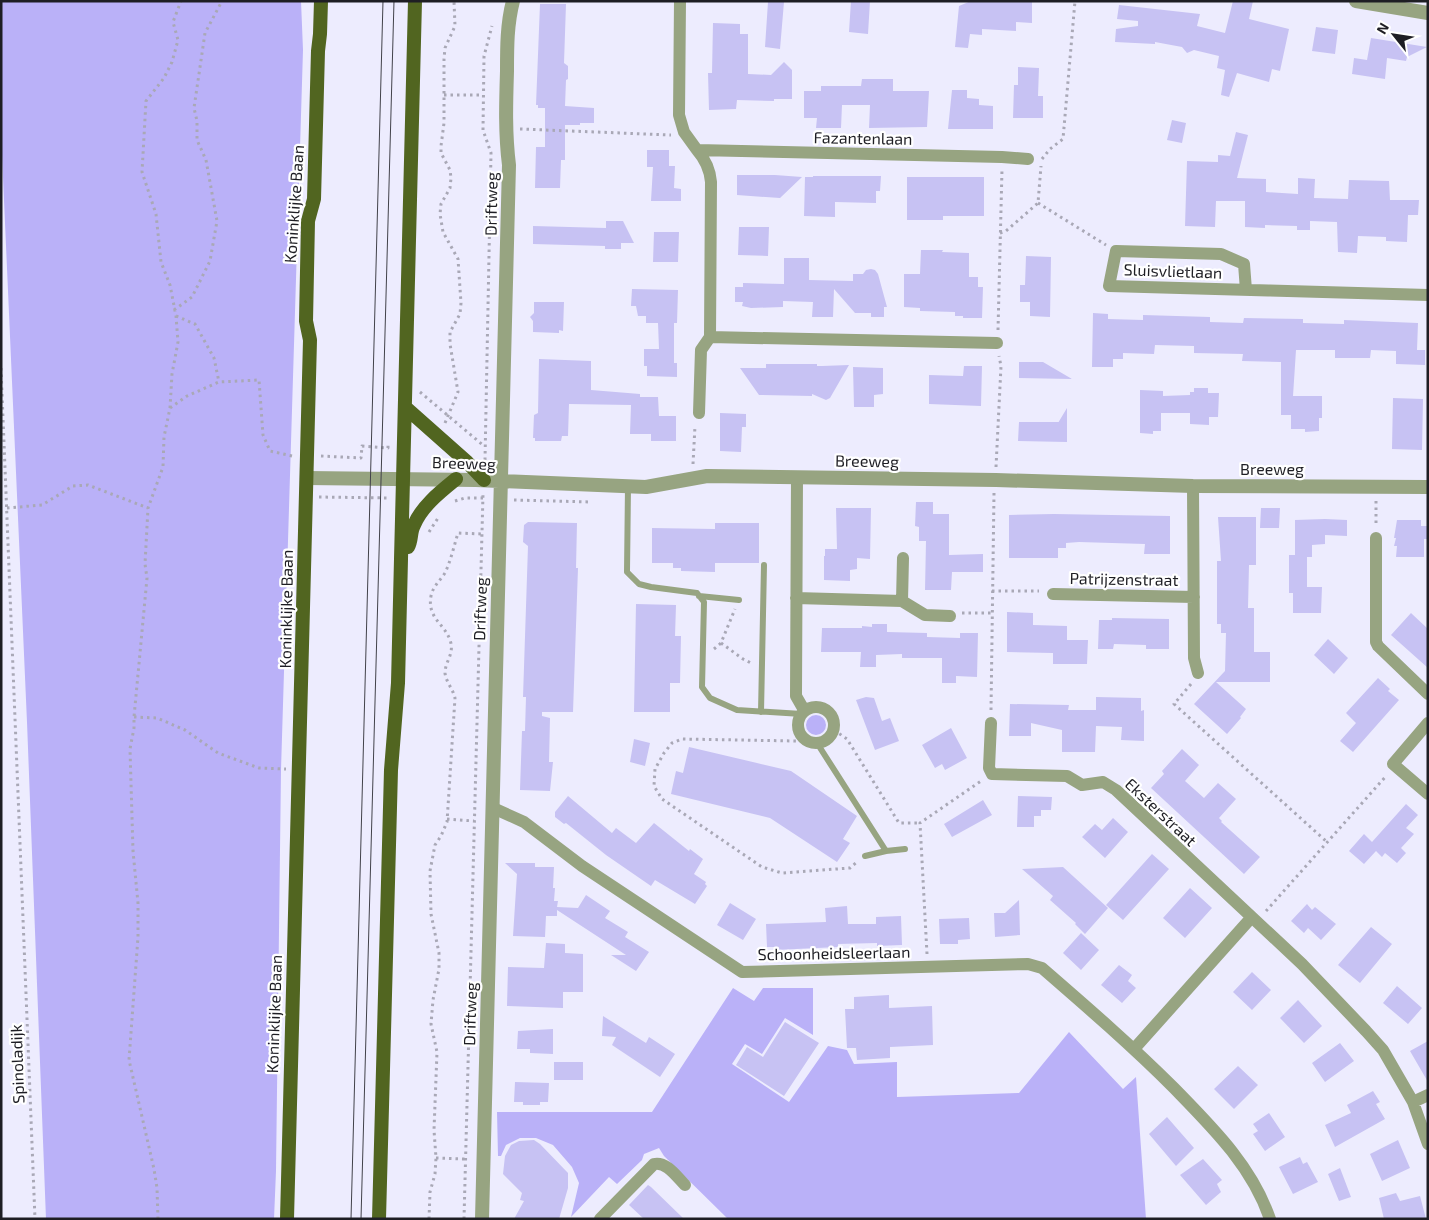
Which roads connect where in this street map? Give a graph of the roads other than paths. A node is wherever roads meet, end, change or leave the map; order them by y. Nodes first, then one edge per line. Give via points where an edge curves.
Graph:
1 (321, 1) edge
2 (415, 1) edge
3 (513, 1) edge
4 (680, 1) edge
5 (1356, 1) edge
6 (1428, 13) edge
7 (697, 150) junction
8 (1028, 159) dead end
9 (1246, 290) junction
10 (1428, 295) edge
11 (710, 336) junction
12 (997, 343) road end
13 (405, 407) junction
14 (699, 413) road end
15 (307, 478) junction
16 (797, 478) junction
17 (403, 479) junction
18 (456, 480) junction
19 (484, 480) junction
20 (501, 482) junction
21 (628, 486) junction
22 (1193, 486) junction
23 (1428, 486) edge
24 (1376, 538) road end
25 (903, 558) dead end
26 (401, 559) junction
27 (764, 565) dead end
28 (1053, 594) road end
29 (699, 596) junction
30 (1194, 597) junction
31 (796, 598) junction
32 (739, 600) road end
33 (902, 601) junction
34 (950, 616) road end
35 (1198, 673) road end
36 (1428, 694) edge
37 (762, 712) junction
38 (803, 712) junction
39 (1428, 722) edge
40 (991, 723) road end
41 (817, 743) junction
42 (1428, 794) edge
43 (493, 808) junction
44 (905, 849) dead end
45 (886, 851) junction
46 (865, 856) road end
47 (1253, 920) junction
48 (1134, 1049) junction
49 (1428, 1094) edge
50 (1413, 1102) junction
51 (1428, 1144) edge
52 (685, 1185) dead end
53 (287, 1219) edge
54 (379, 1219) edge
55 (482, 1219) edge
56 (600, 1219) edge
57 (1270, 1219) edge

1 - 15 main road, Koninklijke Baan via 314,199 308,221
2 - 13 main road
3 - 20 street, Driftweg via 508,20 506,128 509,165
4 - 7 street via 679,116 684,132
5 - 6 street
7 - 8 street, Fazantenlaan
7 - 11 street via 710,173 711,182
9 - 9 street, Sluisvlietlaan via 1109,286 1116,251 1221,254 1244,264
9 - 10 street, Sluisvlietlaan
11 - 12 street
11 - 14 street via 702,350
13 - 17 main road
13 - 19 main road
15 - 17 street, Breeweg
15 - 53 main road, Koninklijke Baan
16 - 21 street, Breeweg via 707,476 646,487
16 - 22 street, Breeweg
16 - 31 street
17 - 18 street, Breeweg
17 - 26 main road
18 - 19 street, Breeweg
18 - 26 main road via 419,515
19 - 20 street, Breeweg
20 - 21 street, Breeweg
20 - 43 street, Driftweg
21 - 29 lane via 627,572 639,584 697,593
22 - 23 street, Breeweg
22 - 30 street, Patrijzenstraat
24 - 36 street via 1376,642
25 - 33 street
26 - 54 main road via 398,683 391,770
27 - 37 lane
28 - 30 street, Patrijzenstraat
29 - 32 lane
29 - 37 lane via 704,602 702,687 710,698 737,710
30 - 35 street, Patrijzenstraat via 1194,658
31 - 33 street
31 - 38 street via 796,696
33 - 34 street via 925,615
37 - 38 lane
38 - 41 street via 797,722 800,736 812,744
38 - 41 street via 812,706 822,707 834,720 834,730 826,741
39 - 42 street via 1393,764
40 - 47 street, Eksterstraat via 989,768 992,774 1067,776 1082,785 1103,782 1116,790
41 - 45 lane
43 - 48 street, Schoonheidsleerlaan via 524,822 604,881 742,972 1028,964 1042,968
43 - 55 street, Driftweg
44 - 45 lane
45 - 46 lane
47 - 48 street
47 - 50 street, Eksterstraat via 1323,985 1383,1050
48 - 57 street, Schoonheidsleerlaan via 1233,1151 1256,1188
49 - 50 street
50 - 51 street, Eksterstraat
52 - 56 street via 663,1165 654,1164

